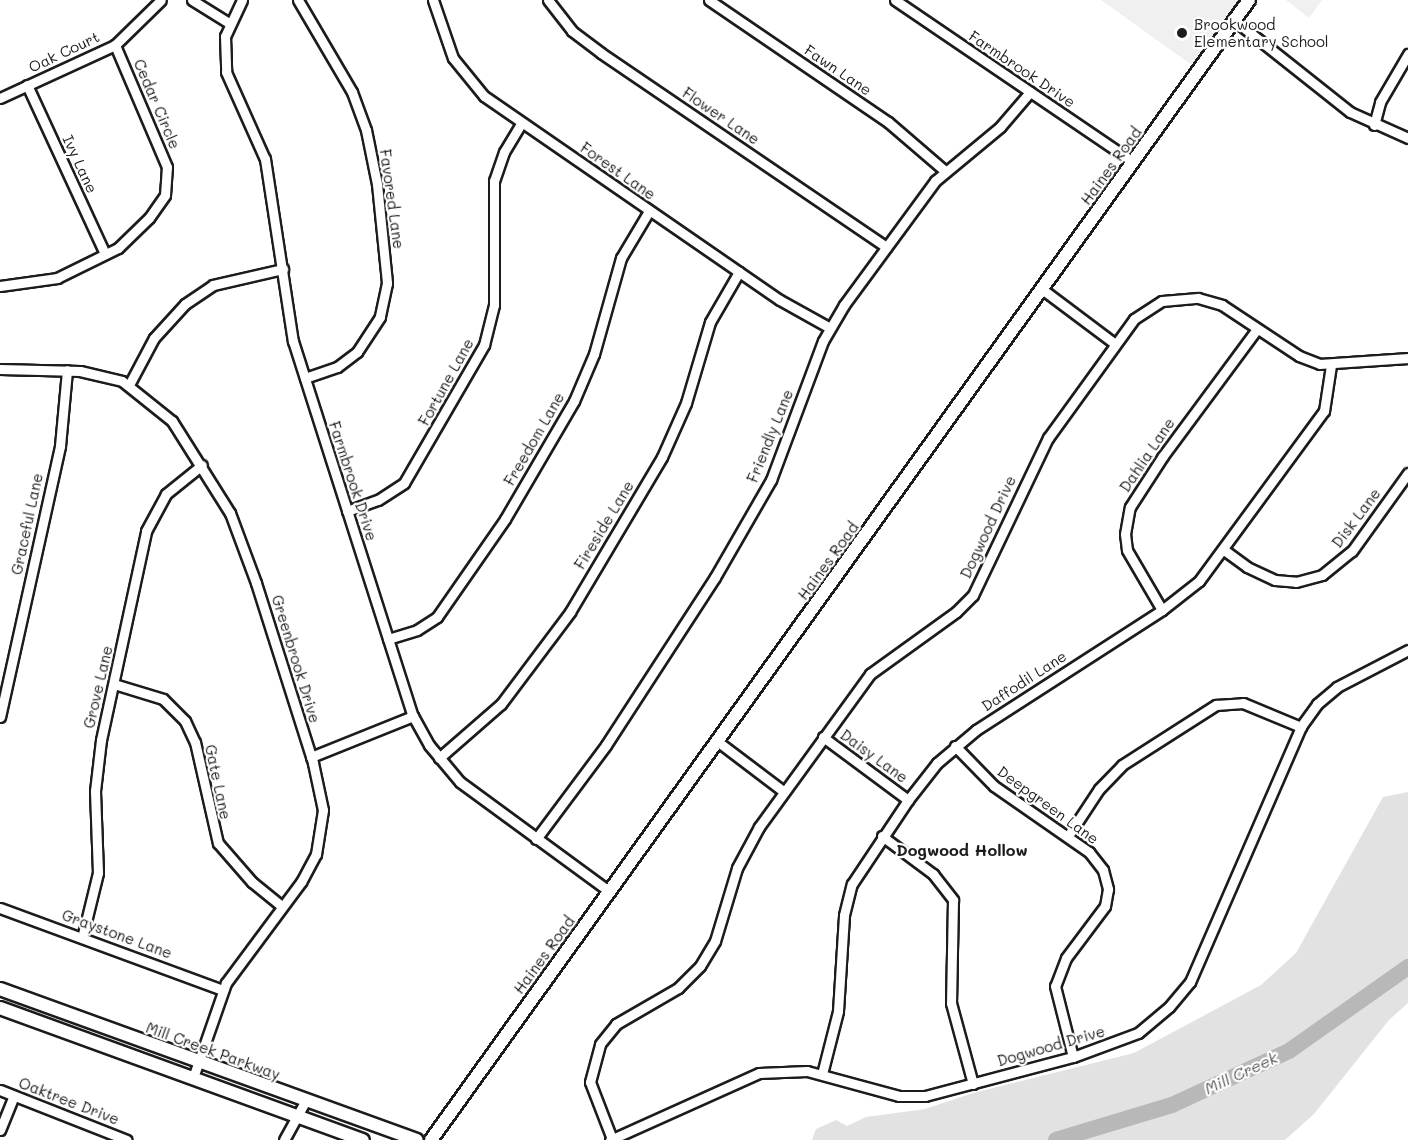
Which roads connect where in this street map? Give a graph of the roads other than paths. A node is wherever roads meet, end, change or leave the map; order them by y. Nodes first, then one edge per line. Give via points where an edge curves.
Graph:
1 (161, 0) edge
2 (192, 0) edge
3 (242, 0) edge
4 (298, 0) edge
5 (433, 0) edge
6 (548, 0) edge
7 (709, 0) edge
8 (895, 0) edge
9 (1249, 0) edge
10 (1234, 20) junction
11 (229, 23) junction
12 (115, 45) junction
13 (1408, 54) edge
14 (27, 85) junction
15 (1030, 92) junction
16 (0, 98) edge
17 (521, 124) junction
18 (1374, 125) junction
19 (1408, 138) edge
20 (1133, 162) junction
21 (945, 171) junction
22 (649, 211) junction
23 (886, 247) junction
24 (105, 254) junction
25 (283, 269) junction
26 (739, 272) junction
27 (0, 286) edge
28 (1042, 289) junction
29 (830, 328) junction
30 (1257, 329) junction
31 (1114, 343) junction
32 (1408, 358) edge
33 (1331, 365) junction
34 (0, 369) edge
35 (67, 370) junction
36 (305, 378) junction
37 (129, 385) junction
38 (202, 465) junction
39 (1408, 473) edge
40 (347, 511) junction
41 (1224, 550) junction
42 (1162, 610) junction
43 (388, 639) junction
44 (1408, 650) edge
45 (114, 684) junction
46 (414, 716) junction
47 (0, 717) edge
48 (1301, 727) junction
49 (823, 737) junction
50 (717, 741) junction
51 (955, 746) junction
52 (311, 757) junction
53 (439, 758) junction
54 (783, 791) junction
55 (908, 800) junction
56 (882, 836) junction
57 (1068, 836) junction
58 (536, 839) junction
59 (609, 891) junction
60 (282, 906) junction
61 (0, 908) edge
62 (82, 938) junction
63 (0, 989) edge
64 (223, 990) junction
65 (0, 1008) edge
66 (1073, 1058) junction
67 (199, 1061) junction
68 (822, 1074) junction
69 (193, 1078) junction
70 (973, 1084) junction
71 (0, 1090) edge
72 (14, 1095) junction
73 (306, 1100) junction
74 (297, 1116) junction
75 (0, 1130) edge
76 (611, 1139) edge
77 (127, 1140) edge
78 (284, 1140) edge
79 (363, 1140) edge
80 (417, 1140) edge
81 (431, 1140) edge

1 - 12 street, Oak Court
2 - 11 street
3 - 11 street, Farmbrook Drive
4 - 36 street, Favored Lane via 352,92 366,130 377,184 387,284 380,316 357,352 337,367
5 - 17 street, Forest Lane via 443,34 461,70 484,96
6 - 23 street, Flower Lane via 572,31 601,53
7 - 21 street, Fawn Lane via 888,122
8 - 15 street, Farmbrook Drive
9 - 10 street, Haines Road
10 - 18 street via 1339,104
10 - 20 street, Haines Road
11 - 25 street, Farmbrook Drive via 224,43 226,72 265,159
12 - 14 street, Oak Court
12 - 24 street, Cedar Circle via 167,167 165,195 149,218 118,248
13 - 18 street via 1380,102
14 - 16 street, Oak Court
14 - 24 street, Ivy Lane
15 - 20 street, Farmbrook Drive
15 - 21 street, Friendly Lane via 1000,127
17 - 22 street, Forest Lane
17 - 40 street, Fortune Lane via 504,152 494,181 494,304 484,345 404,483 378,500
18 - 19 street
20 - 28 street, Haines Road
21 - 23 street, Friendly Lane
22 - 26 street, Forest Lane
22 - 43 street, Freedom Lane via 621,258 597,345 578,391 505,519 437,617 417,630
23 - 29 street, Friendly Lane
24 - 27 street, Cedar Circle via 57,278
25 - 36 street, Farmbrook Drive via 289,325
25 - 37 street via 213,285 185,304 154,338
26 - 29 street, Forest Lane
26 - 53 street, Fireside Lane via 710,321 686,403 662,457 570,612 501,704
28 - 31 street
28 - 50 street, Haines Road
29 - 58 street, Friendly Lane via 771,480 721,567 625,716
30 - 31 street, Dogwood Drive via 1213,301 1178,298 1141,312
30 - 33 street, Dogwood Drive via 1299,356
30 - 42 street, Dahlia Lane via 1130,507 1125,527 1127,550
31 - 49 street, Dogwood Drive via 1038,455 973,594 956,612 870,674
32 - 33 street, Dogwood Drive
33 - 41 street, Daffodil Lane via 1324,411
34 - 35 street, Greenbrook Drive
35 - 37 street, Greenbrook Drive
35 - 47 street, Graceful Lane via 60,446
36 - 40 street, Farmbrook Drive
37 - 38 street, Greenbrook Drive via 172,421
38 - 45 street, Grove Lane via 166,494 152,516
38 - 52 street, Greenbrook Drive via 224,501 242,543
39 - 41 street, Disk Lane via 1352,551 1322,575 1296,582 1275,580
40 - 43 street, Farmbrook Drive
41 - 42 street, Daffodil Lane via 1199,580
42 - 51 street, Daffodil Lane
43 - 46 street, Farmbrook Drive
44 - 48 street, Dogwood Drive via 1337,687 1317,704
45 - 60 street, Gate Lane via 163,699 185,721 195,742 218,843 252,882
45 - 62 street, Grove Lane via 96,774 96,888
46 - 52 street
46 - 53 street, Farmbrook Drive
48 - 57 street via 1243,703 1216,705 1122,765 1099,789
48 - 66 street, Dogwood Drive via 1190,982 1169,1007 1138,1033
49 - 54 street, Dogwood Drive
49 - 55 street, Daisy Lane
50 - 54 street
50 - 59 street, Haines Road
51 - 55 street, Daffodil Lane via 936,763
51 - 57 street, Deepgreen Lane via 994,786
52 - 60 street, Greenbrook Drive via 323,810 322,834 309,870
53 - 58 street, Farmbrook Drive via 476,795
54 - 76 street, Dogwood Drive via 745,850 715,941 700,966 678,988 616,1024 600,1044 590,1082
55 - 56 street, Daffodil Lane
56 - 68 street, Daffodil Lane via 856,873 847,900 838,1011
56 - 70 street via 933,874 953,900 951,1003
57 - 66 street, Deepgreen Lane via 1095,858 1103,870 1107,889 1105,906 1097,920 1057,973 1055,993
58 - 59 street, Farmbrook Drive
59 - 81 street, Haines Road
60 - 64 street, Greenbrook Drive
61 - 62 street, Graystone Lane
62 - 64 street, Graystone Lane
63 - 67 street, Mill Creek Parkway
64 - 67 street, Greenbrook Drive
65 - 69 street
66 - 70 street, Dogwood Drive
67 - 69 street, Greenbrook Drive
67 - 73 street, Mill Creek Parkway
68 - 70 street, Dogwood Drive via 899,1096 925,1096
68 - 76 street, Dogwood Drive via 792,1070 759,1073
69 - 74 street
71 - 72 street, Oaktree Drive
72 - 75 street
72 - 77 street, Oaktree Drive
73 - 74 street
73 - 80 street, Mill Creek Parkway
74 - 78 street
74 - 79 street

